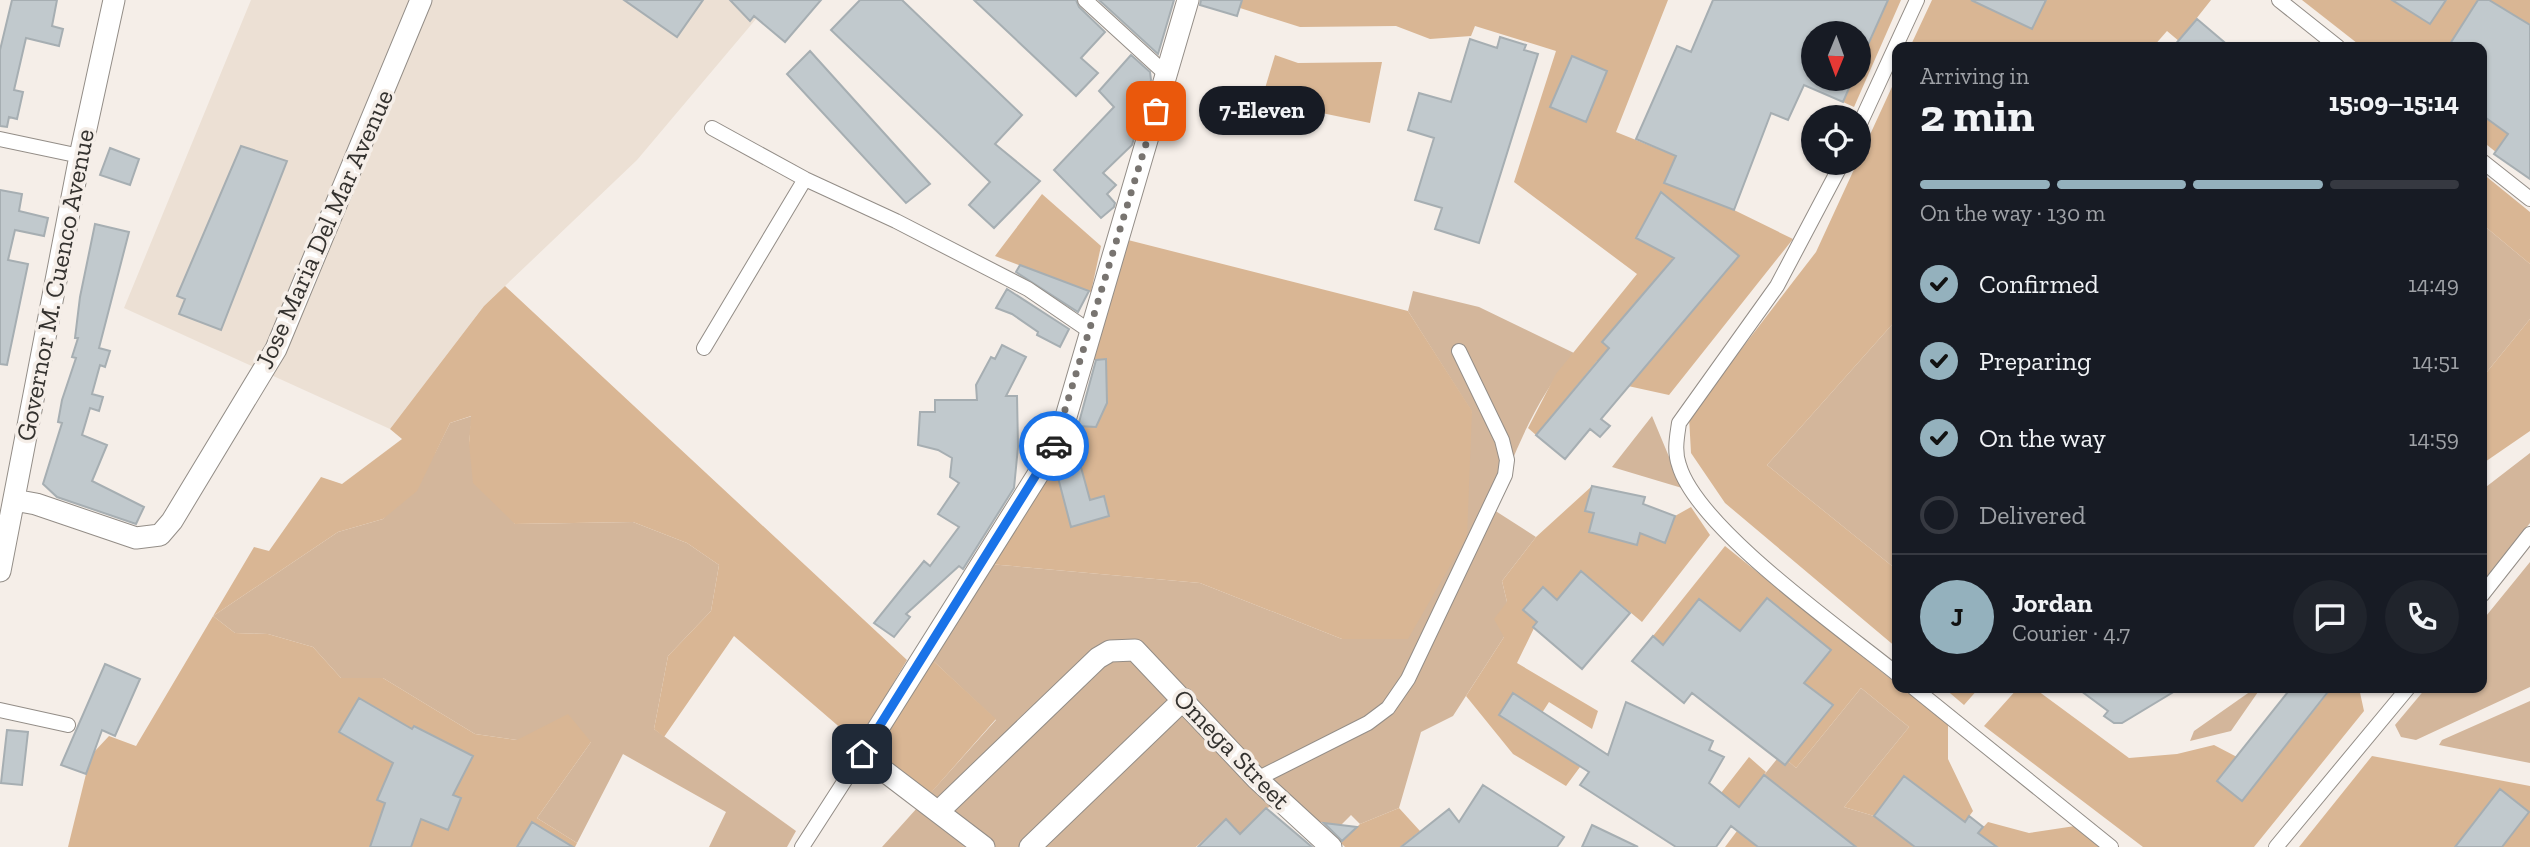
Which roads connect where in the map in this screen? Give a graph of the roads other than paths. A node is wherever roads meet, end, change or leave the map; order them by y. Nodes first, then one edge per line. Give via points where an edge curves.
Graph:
1 (114, 0) edge
2 (421, 0) edge
3 (1085, 0) edge
4 (1188, 0) edge
5 (1917, 0) edge
6 (2279, 0) edge
7 (1898, 42) edge
8 (2332, 42) edge
9 (1892, 54) edge
10 (1166, 74) junction
11 (1869, 105) edge
12 (712, 128) dead end
13 (0, 139) edge
14 (80, 156) junction
15 (2487, 165) edge
16 (1836, 175) edge
17 (805, 179) junction
18 (2530, 199) edge
19 (1091, 332) junction
20 (704, 348) dead end
21 (1459, 351) dead end
22 (7, 498) edge
23 (2530, 534) edge
24 (0, 571) edge
25 (2487, 589) edge
26 (1892, 670) edge
27 (1920, 693) edge
28 (2404, 693) edge
29 (1184, 699) junction
30 (0, 710) edge
31 (68, 725) dead end
32 (862, 754) junction
33 (1256, 779) junction
34 (938, 812) junction
35 (802, 847) edge
36 (984, 847) edge
37 (1030, 847) edge
38 (1331, 847) edge
39 (2111, 847) edge
40 (2276, 847) edge

1 - 14 street, Governor M. Cuenco Avenue
2 - 22 street, Jose Maria Del Mar Avenue via 276,349 160,535 136,538
3 - 10 street
4 - 10 street
5 - 7 street
6 - 8 street
9 - 11 street
10 - 19 street
12 - 17 street
13 - 14 street
14 - 22 street, Governor M. Cuenco Avenue
15 - 18 street
16 - 26 street via 1777,286 1679,422 1678,464 1721,530
17 - 19 street via 1028,289
17 - 20 street
19 - 32 street via 1052,452
21 - 33 street via 1502,440 1505,475 1408,679 1388,708 1368,723
22 - 24 street, Governor M. Cuenco Avenue
23 - 25 street
27 - 39 street
28 - 40 street
29 - 33 street, Omega Street
29 - 34 street, Omega Street via 1135,650 1110,651
29 - 37 street
30 - 31 street
32 - 34 street
32 - 35 street
33 - 38 street, Omega Street
34 - 36 street

